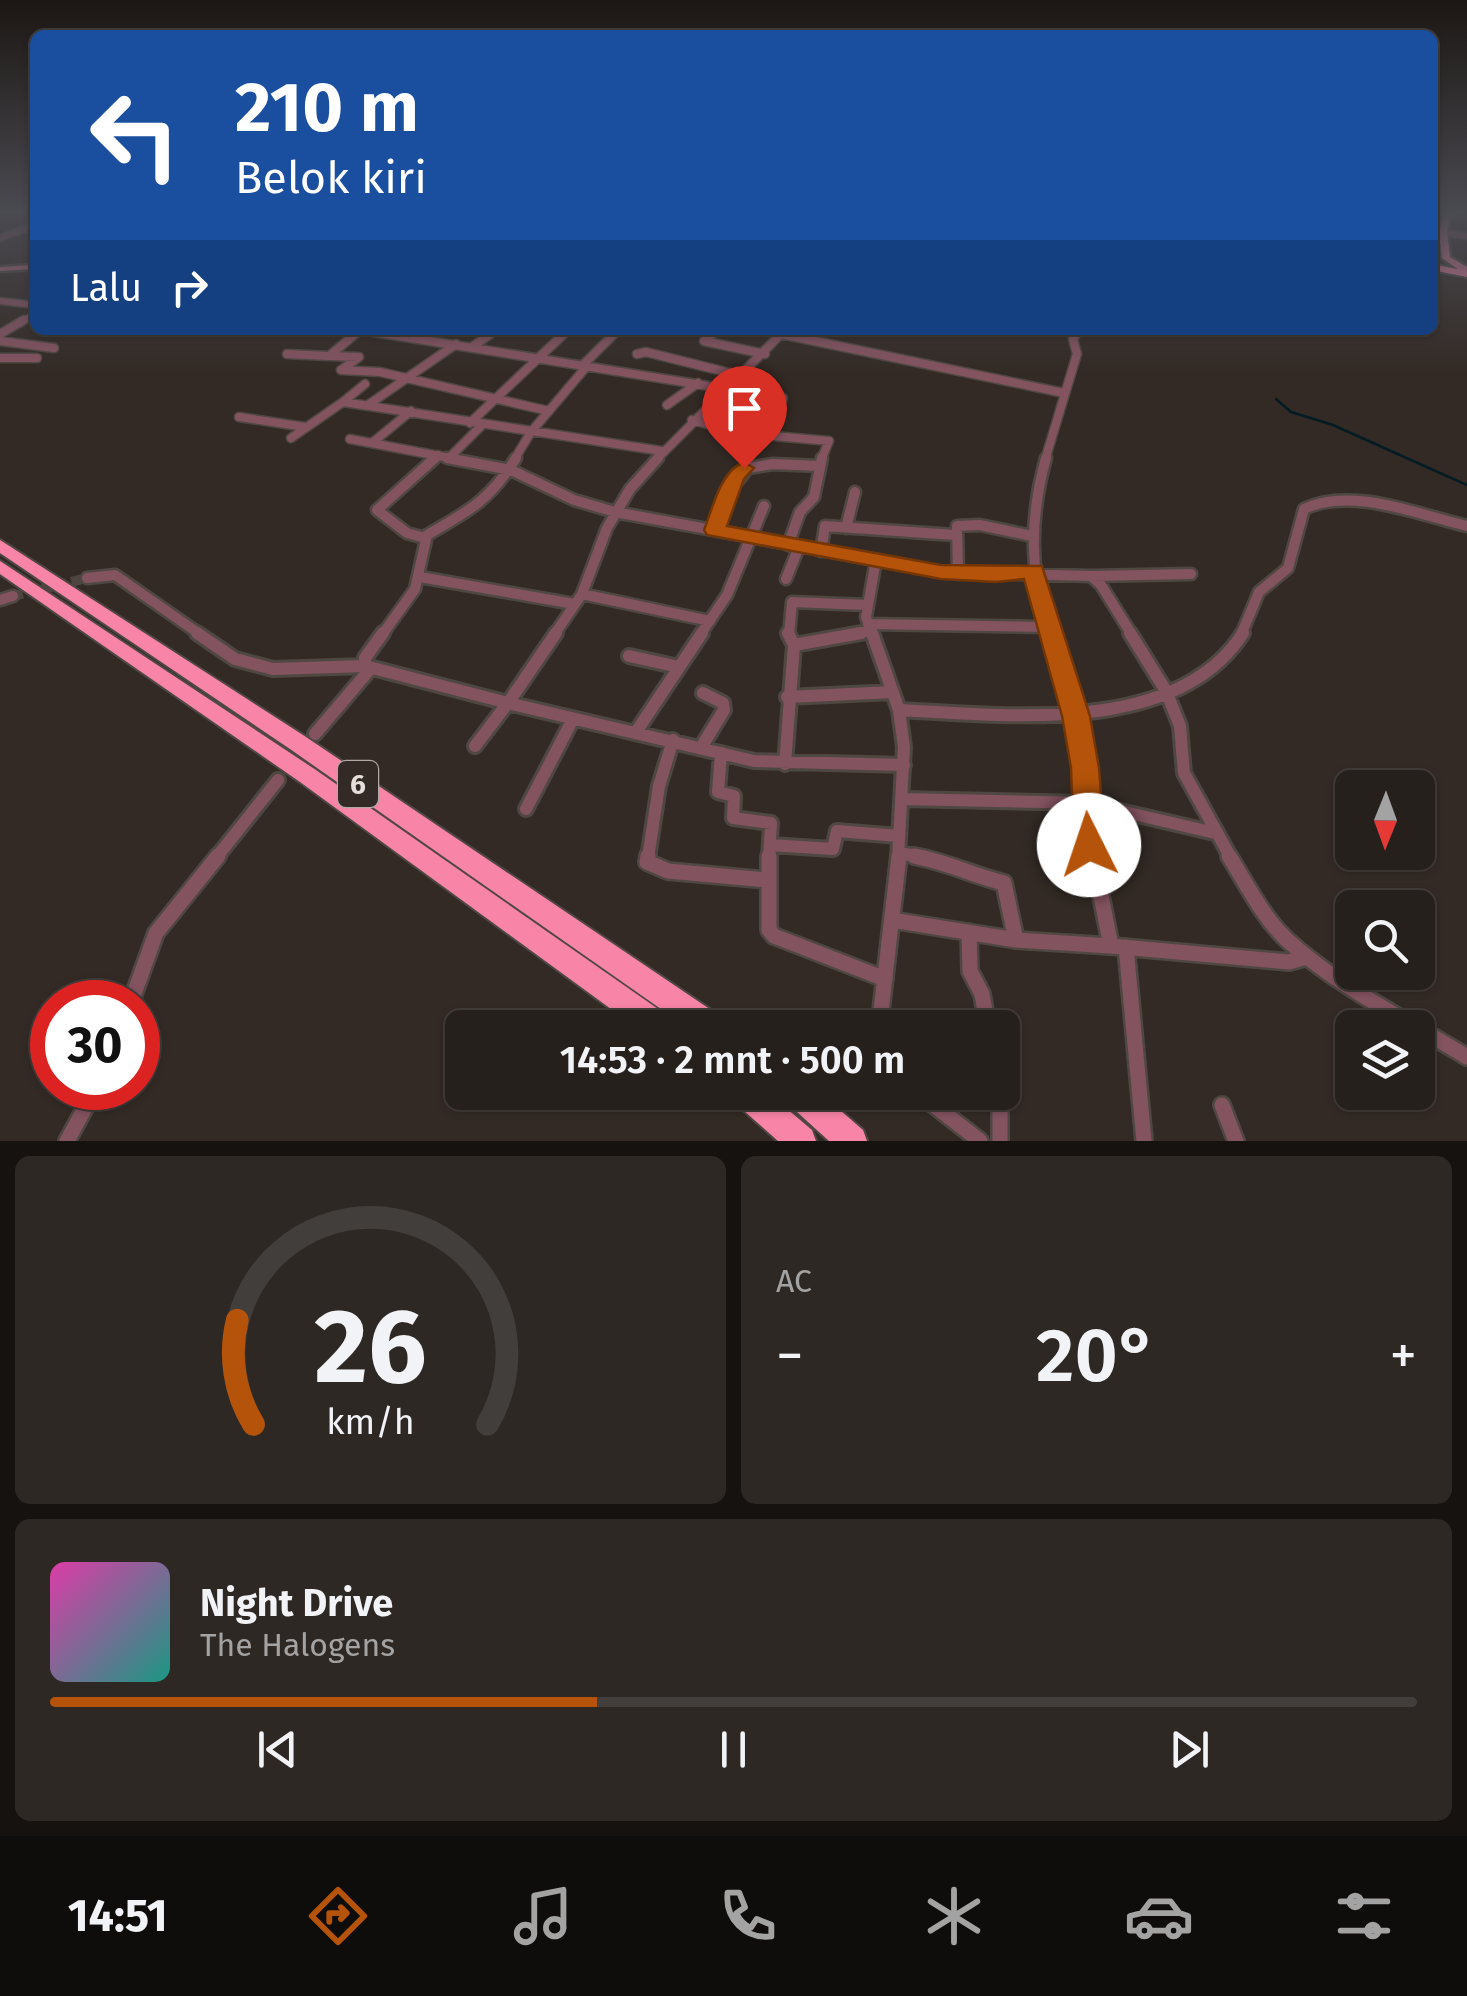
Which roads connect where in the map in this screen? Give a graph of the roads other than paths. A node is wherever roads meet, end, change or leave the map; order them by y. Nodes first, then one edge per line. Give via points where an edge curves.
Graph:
1 (30, 267) edge
2 (0, 269) edge
3 (0, 301) edge
4 (15, 303) junction
5 (30, 304) edge
6 (0, 310) edge
7 (30, 317) edge
8 (354, 335) edge
9 (394, 335) edge
10 (488, 335) edge
11 (563, 335) edge
12 (613, 335) edge
13 (711, 335) edge
14 (781, 335) edge
15 (797, 335) edge
16 (1076, 335) edge
17 (0, 338) edge
18 (456, 344) junction
19 (472, 346) junction
20 (54, 348) dead end
21 (287, 354) dead end
22 (637, 354) dead end
23 (765, 354) junction
24 (329, 356) junction
25 (0, 358) edge
26 (37, 358) dead end
27 (538, 358) junction
28 (585, 366) junction
29 (742, 376) junction
30 (409, 378) junction
31 (698, 382) junction
32 (366, 384) dead end
33 (728, 388) junction
34 (1064, 393) junction
35 (494, 399) junction
36 (343, 402) junction
37 (368, 405) junction
38 (667, 405) dead end
39 (410, 411) junction
40 (549, 411) junction
41 (238, 417) dead end
42 (692, 420) junction
43 (470, 423) junction
44 (482, 425) junction
45 (306, 428) junction
46 (531, 432) junction
47 (764, 435) junction
48 (291, 438) dead end
49 (350, 439) dead end
50 (372, 444) junction
51 (662, 451) junction
52 (438, 455) junction
53 (450, 457) junction
54 (819, 466) junction
55 (510, 470) junction
56 (855, 492) dead end
57 (764, 506) dead end
58 (616, 512) junction
59 (1467, 526) edge
60 (846, 528) junction
61 (714, 530) junction
62 (955, 534) junction
63 (1032, 536) junction
64 (748, 537) junction
65 (425, 538) junction
66 (0, 546) edge
67 (794, 546) junction
68 (821, 551) junction
69 (876, 560) junction
70 (0, 566) edge
71 (1034, 570) junction
72 (958, 574) junction
73 (1191, 574) dead end
74 (420, 576) junction
75 (1091, 576) junction
76 (87, 578) tunnel mouth
77 (786, 579) dead end
78 (13, 596) tunnel mouth
79 (578, 599) junction
80 (0, 600) edge
81 (867, 605) junction
82 (710, 621) junction
83 (1047, 626) junction
84 (869, 628) junction
85 (794, 646) junction
86 (629, 656) dead end
87 (368, 667) junction
88 (679, 667) junction
89 (1166, 691) junction
90 (894, 692) junction
91 (703, 693) dead end
92 (787, 697) junction
93 (508, 703) junction
94 (899, 710) junction
95 (1076, 716) junction
96 (573, 718) junction
97 (636, 732) junction
98 (315, 734) dead end
99 (673, 740) junction
100 (475, 746) dead end
101 (702, 746) junction
102 (721, 753) junction
103 (785, 764) junction
104 (904, 765) junction
105 (278, 780) dead end
106 (902, 800) junction
107 (1086, 802) junction
108 (526, 809) dead end
109 (1214, 833) junction
110 (899, 836) junction
111 (770, 846) junction
112 (899, 853) junction
113 (767, 880) junction
114 (892, 920) junction
115 (969, 932) junction
116 (1016, 940) junction
117 (1118, 946) junction
118 (1308, 958) junction
119 (885, 979) junction
120 (139, 980) edge
121 (636, 1010) edge
122 (686, 1010) edge
123 (881, 1010) edge
124 (985, 1010) edge
125 (1467, 1057) edge
126 (1222, 1105) dead end
127 (84, 1110) edge
128 (765, 1110) edge
129 (817, 1110) edge
130 (940, 1110) edge
131 (1000, 1110) edge
132 (67, 1141) edge
133 (801, 1141) edge
134 (852, 1141) edge
135 (980, 1141) edge
136 (1000, 1141) edge
137 (1144, 1141) edge
138 (1236, 1141) edge

1 - 2 main road
3 - 4 street
4 - 5 street
4 - 6 street
7 - 17 street
8 - 24 street
9 - 18 street
10 - 19 street
11 - 27 street
12 - 28 street
13 - 23 street via 704,341
14 - 23 street
15 - 34 street
16 - 34 street
17 - 20 street
18 - 19 street
18 - 30 street
19 - 27 street
21 - 24 street
22 - 29 street
23 - 29 street
24 - 30 street via 359,358 341,370 346,372
25 - 26 street
27 - 28 street
27 - 35 street
28 - 31 street
28 - 40 street
29 - 33 street
30 - 35 street
30 - 37 street
31 - 33 street
31 - 38 street
32 - 36 street
33 - 42 street
33 - 47 street via 785,400
34 - 63 street via 1045,450
35 - 40 street
35 - 43 street
36 - 37 street
36 - 45 street
37 - 39 street
39 - 43 street
39 - 50 street
40 - 46 street
41 - 45 street
42 - 47 street
42 - 51 street
43 - 44 street
44 - 46 street
44 - 53 street
45 - 48 street
46 - 51 street
46 - 55 street
47 - 54 street via 828,440
49 - 50 street
50 - 52 street
51 - 58 street
52 - 53 street
52 - 65 street via 377,510
53 - 55 street
54 - 61 street via 744,468
54 - 67 street
55 - 58 street
55 - 65 street via 477,508
56 - 60 street
57 - 64 street
58 - 61 street
58 - 79 street
59 - 89 street via 1350,502 1313,502 1297,526 1287,570 1261,588 1241,637 1207,671
60 - 62 street
60 - 68 street via 824,526
61 - 64 street
62 - 63 street via 956,526 966,524
62 - 72 street
63 - 71 street
64 - 67 street
64 - 82 street
65 - 74 street
66 - 122 highway, 6
67 - 68 street
67 - 77 street
68 - 69 street
69 - 72 street
69 - 81 street
70 - 121 highway, 6
71 - 72 street
71 - 75 street
71 - 83 street
73 - 75 street
74 - 79 street
74 - 87 street via 370,650
75 - 89 street
76 - 87 street via 115,575 252,666
78 - 80 street
79 - 82 street
79 - 93 street
81 - 84 street
81 - 85 street via 792,602 788,633
82 - 88 street
83 - 84 street
83 - 95 street
84 - 85 street
84 - 90 street
85 - 92 street
86 - 88 street
87 - 93 street
87 - 98 street
88 - 97 street
89 - 95 street
89 - 109 street via 1180,726 1184,773
90 - 92 street
90 - 94 street
91 - 101 street via 724,710
92 - 103 street
93 - 96 street
93 - 100 street
94 - 95 street
94 - 104 street
95 - 107 street
96 - 97 street
96 - 108 street
97 - 99 street
99 - 101 street
99 - 113 street via 646,862 668,872
101 - 102 street
102 - 103 street
102 - 111 street via 718,792 734,796 733,818 772,822
103 - 104 street
104 - 106 street
105 - 120 street via 156,932
106 - 107 street
106 - 110 street
107 - 109 street
107 - 117 street via 1091,869
109 - 118 street via 1267,916
110 - 111 street via 837,831 834,849
110 - 112 street
111 - 113 street
112 - 114 street
112 - 116 street via 954,863 970,875 1004,883
113 - 119 street via 774,936
114 - 115 street
114 - 119 street
115 - 116 street
115 - 124 street via 970,968
116 - 117 street
117 - 118 street via 1289,962
117 - 137 street
118 - 125 street
119 - 123 street
126 - 138 street
127 - 132 street
128 - 133 highway
129 - 134 highway
130 - 135 street
131 - 136 street

